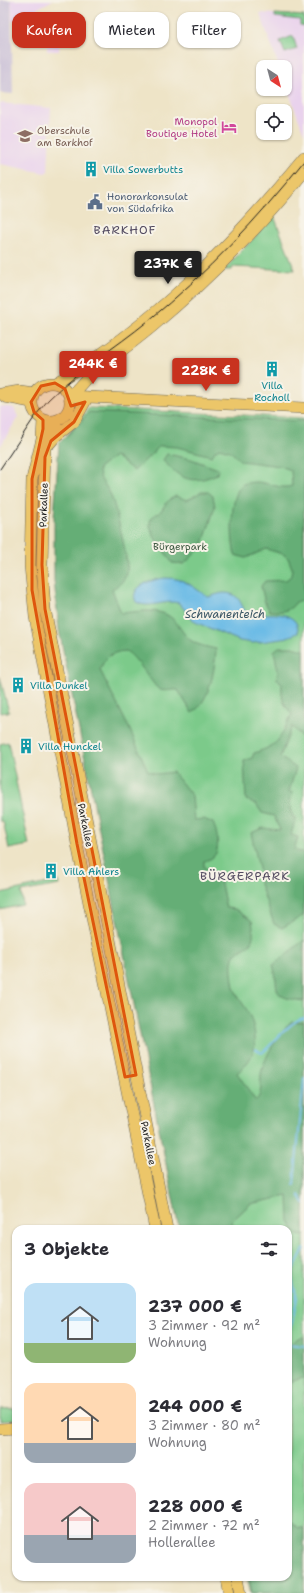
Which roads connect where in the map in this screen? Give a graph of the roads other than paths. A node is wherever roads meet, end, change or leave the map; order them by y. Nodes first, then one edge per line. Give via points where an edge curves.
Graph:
1 (304, 157) edge
2 (304, 172) edge
3 (55, 383) junction
4 (0, 395) edge
5 (69, 396) junction
6 (33, 398) junction
7 (106, 398) junction
8 (86, 402) junction
9 (70, 408) junction
10 (304, 408) edge
11 (42, 420) junction
12 (57, 421) junction
13 (45, 456) junction
14 (131, 1076) junction
15 (154, 1225) edge
16 (165, 1225) edge
17 (12, 1428) edge
18 (0, 1429) edge
19 (227, 1581) edge
20 (239, 1581) edge
21 (229, 1593) edge
22 (242, 1593) edge

1 - 3 main road via 268,200 204,268 147,319 107,350
2 - 5 main road via 245,240 212,273 153,326 90,374
3 - 5 main road via 64,388
3 - 6 main road via 40,386
4 - 6 main road
5 - 7 main road
5 - 9 main road
6 - 11 main road via 34,412
7 - 8 main road
7 - 10 main road
8 - 9 main road
8 - 13 main road via 74,422 51,441
9 - 12 main road
11 - 12 main road
11 - 14 main road, Parkallee via 42,439 32,479 30,566 35,617 77,844
12 - 13 main road, Parkallee via 47,439
13 - 14 main road, Parkallee via 42,565 48,627
14 - 15 main road, Parkallee
14 - 16 main road, Parkallee
17 - 18 main road
19 - 21 main road
20 - 22 main road

